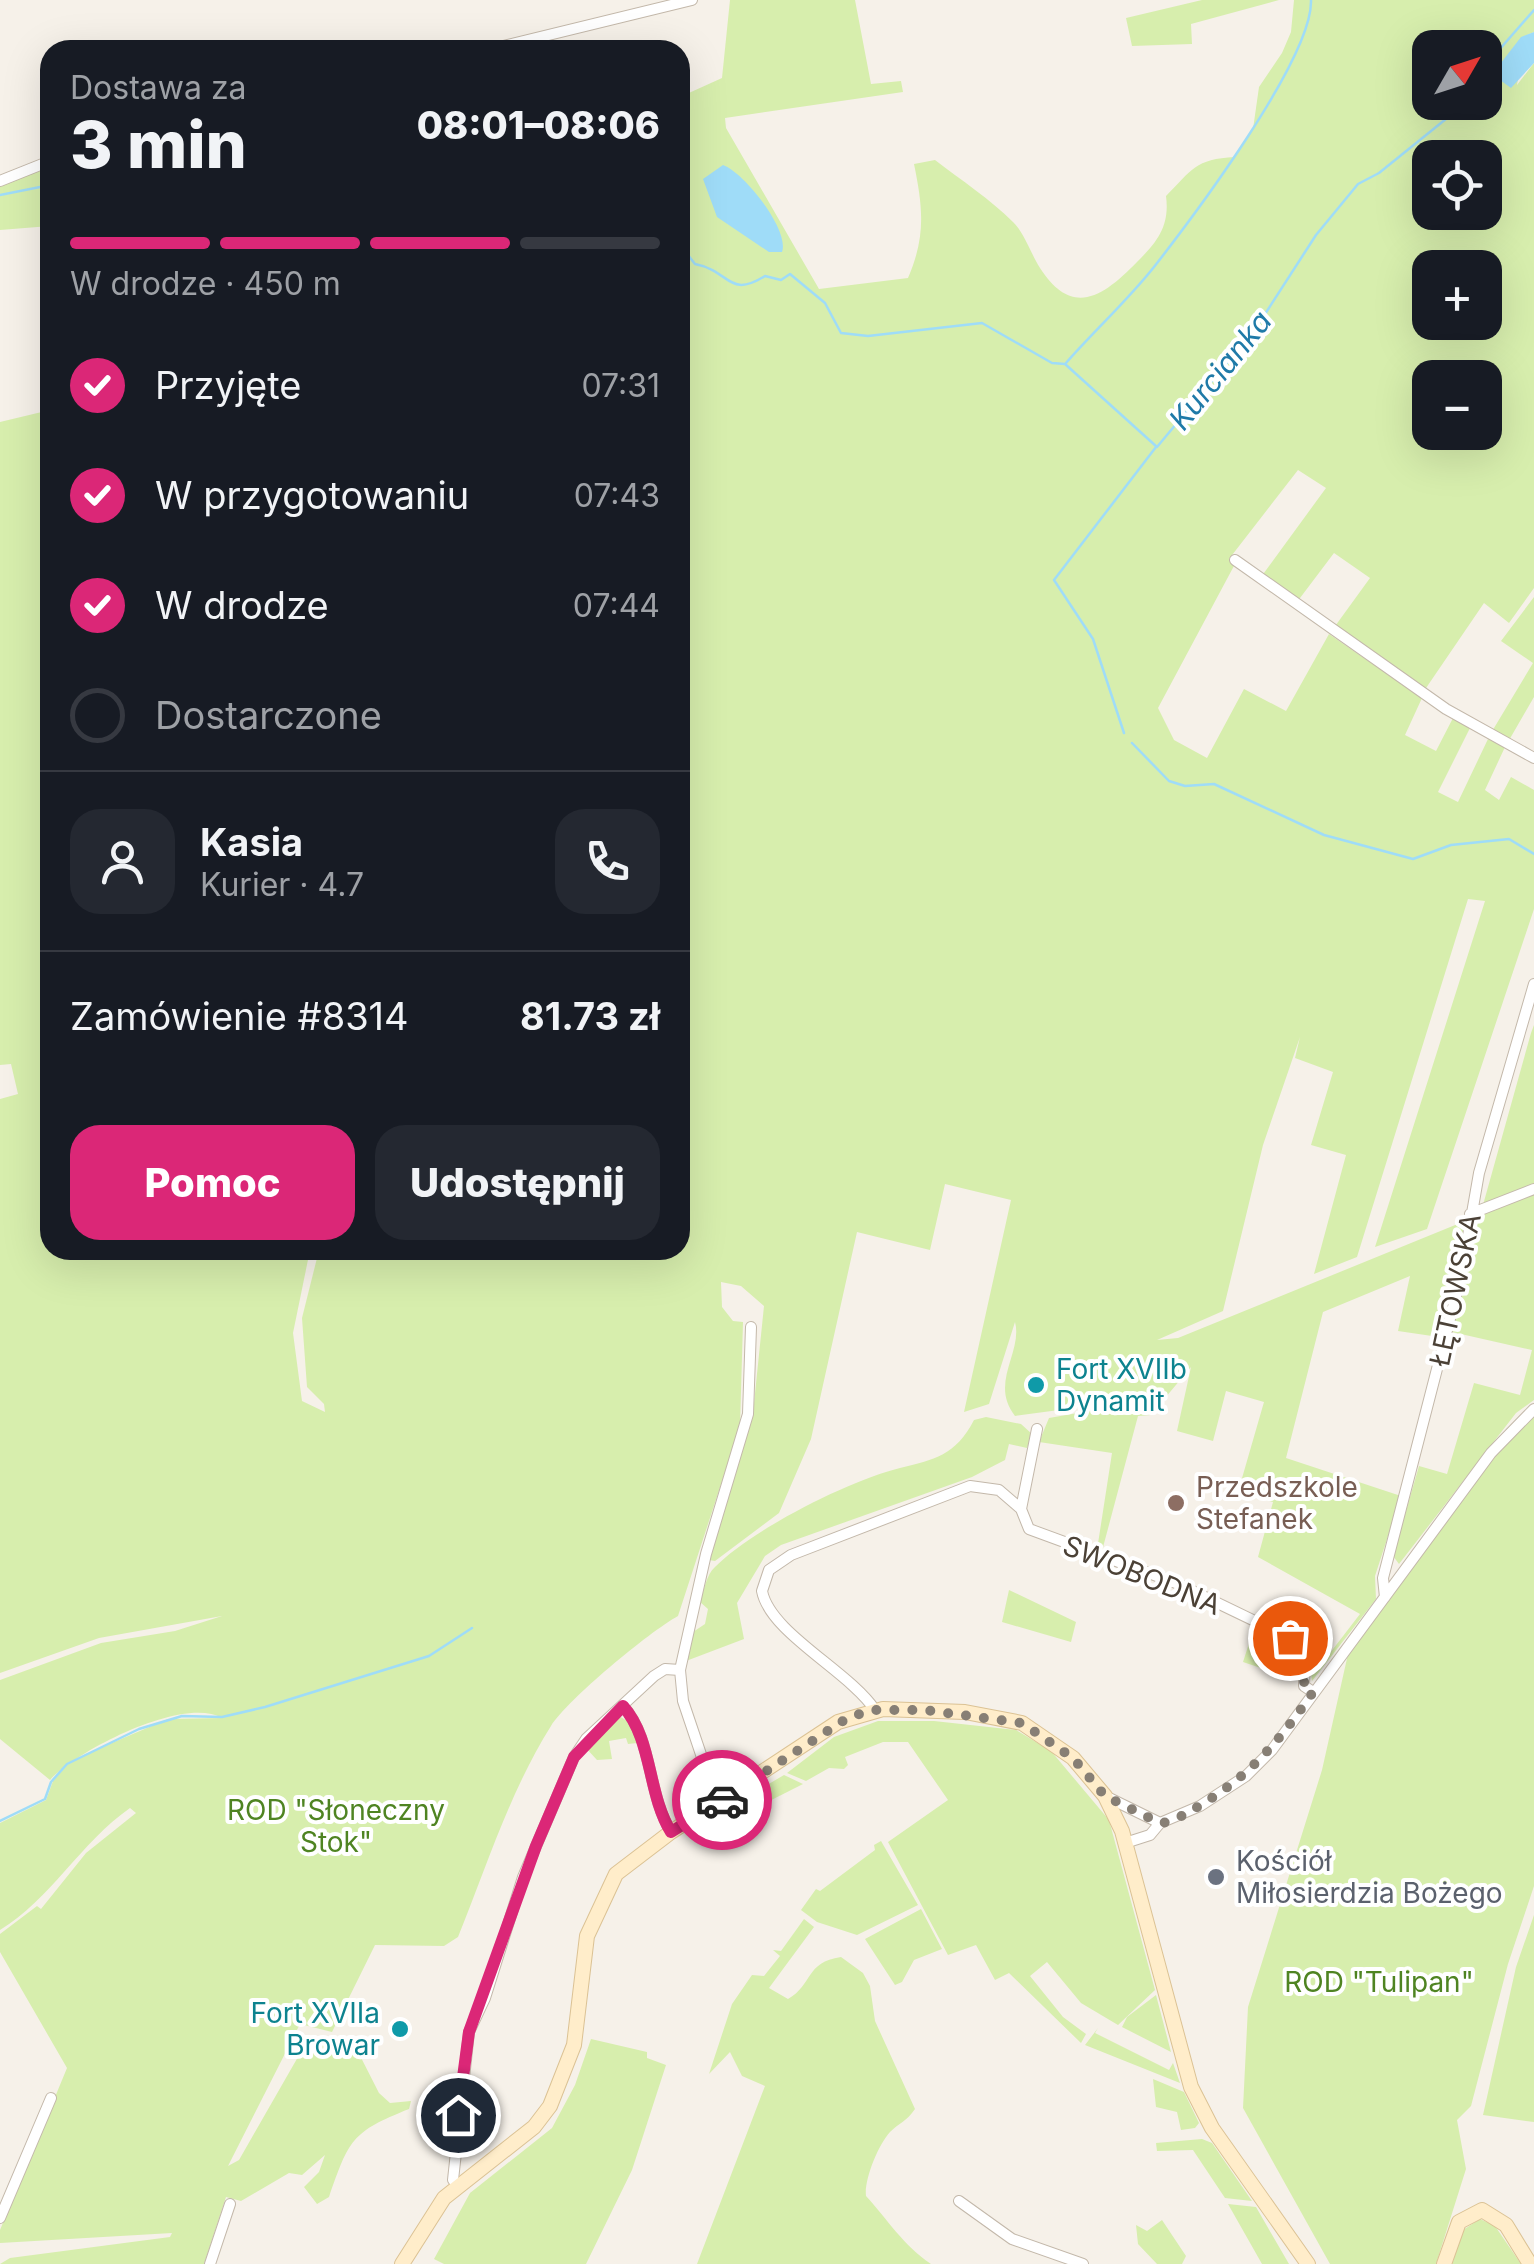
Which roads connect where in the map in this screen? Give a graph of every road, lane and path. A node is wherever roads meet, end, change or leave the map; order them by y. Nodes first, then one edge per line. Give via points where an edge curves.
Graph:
1 (692, 0) edge
2 (528, 40) edge
3 (40, 166) edge
4 (0, 181) edge
5 (1235, 560) dead end
6 (1534, 758) edge
7 (1534, 984) edge
8 (1534, 1188) edge
9 (1470, 1214) junction
10 (751, 1326) dead end
11 (1534, 1410) edge
12 (1037, 1429) dead end
13 (1021, 1508) junction
14 (1385, 1597) junction
15 (680, 1670) junction
16 (1313, 1692) junction
17 (623, 1706) junction
18 (875, 1710) junction
19 (1105, 1796) junction
20 (718, 1802) junction
21 (1135, 1808) junction
22 (1120, 1823) junction
23 (1160, 1823) junction
24 (671, 1832) junction
25 (1125, 1843) junction
26 (51, 2098) dead end
27 (458, 2186) junction
28 (958, 2201) dead end
29 (230, 2204) dead end
30 (0, 2218) edge
31 (407, 2262) edge
32 (210, 2264) edge
33 (1083, 2264) edge
34 (1308, 2264) edge
35 (1444, 2264) edge
36 (1530, 2264) edge

1 - 2 street
3 - 4 street
5 - 6 street via 1446,710
7 - 9 street, ŁĘTOWSKA
8 - 9 street
9 - 14 street, ŁĘTOWSKA via 1461,1276 1382,1578
10 - 15 street via 748,1414
11 - 14 street via 1491,1453
12 - 13 street
13 - 16 street, SWOBODNA via 1034,1532 1176,1583 1290,1638 1305,1654 1304,1686
13 - 18 street via 999,1490 970,1486 774,1565 762,1590 770,1612
14 - 16 street
15 - 17 street via 665,1669
15 - 20 street via 683,1701
16 - 23 street via 1246,1776
17 - 24 street via 634,1718 654,1796
17 - 27 street via 574,1757 469,2032 454,2148
18 - 19 street via 965,1712 1022,1723 1073,1758
18 - 20 street via 838,1722
19 - 21 street
19 - 22 street
20 - 24 street
21 - 22 street
21 - 23 street
22 - 25 street
23 - 25 street via 1150,1835
24 - 27 street via 629,1861 598,1904 582,1953 574,2045 550,2106 534,2127
25 - 34 street via 1190,2086
26 - 30 street
27 - 31 street via 432,2213
28 - 33 street via 1012,2238
29 - 32 street
35 - 36 street via 1459,2222 1482,2210 1506,2225

